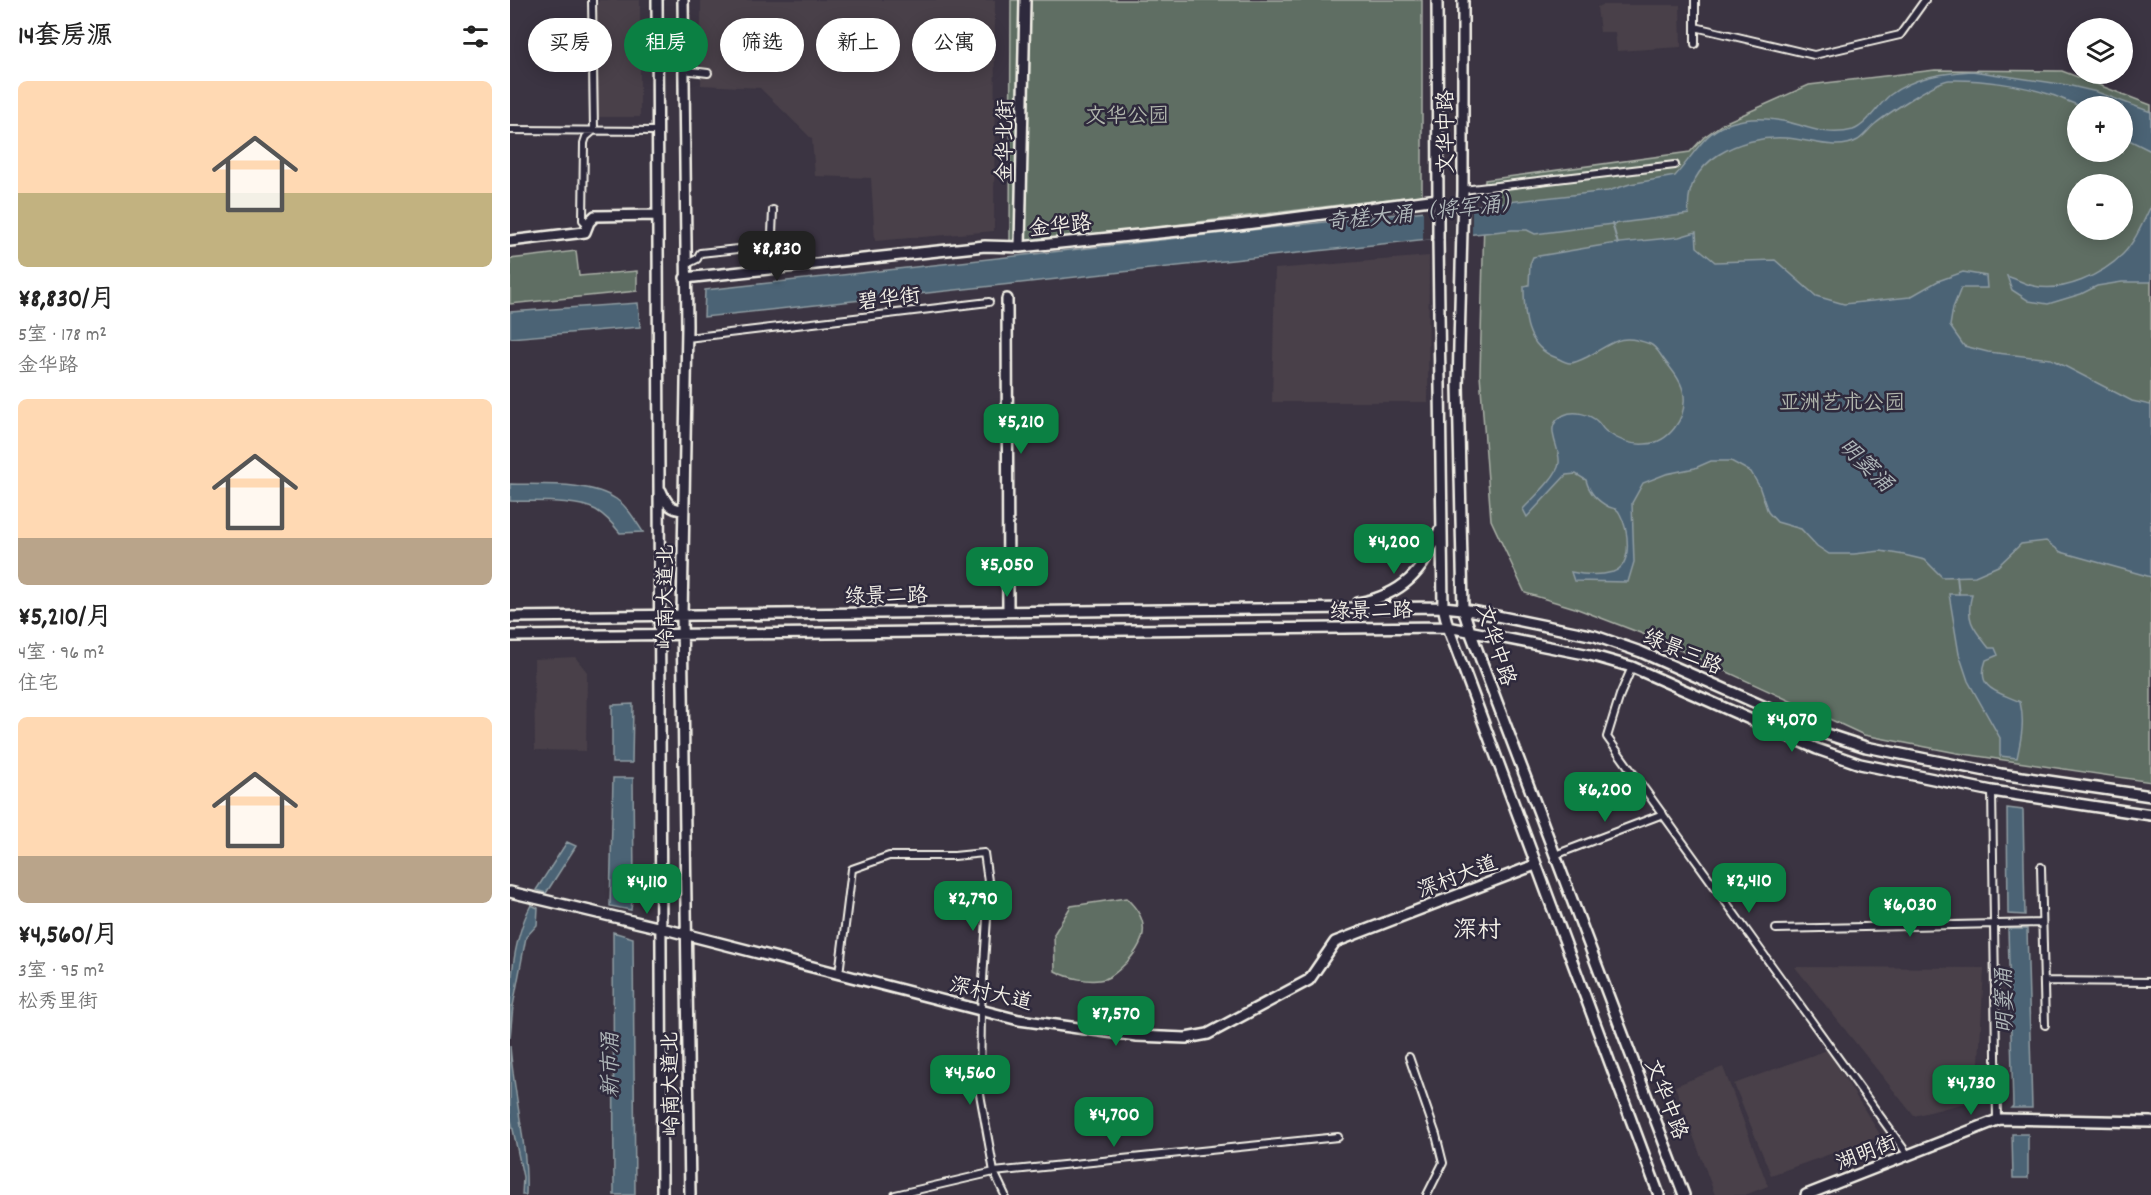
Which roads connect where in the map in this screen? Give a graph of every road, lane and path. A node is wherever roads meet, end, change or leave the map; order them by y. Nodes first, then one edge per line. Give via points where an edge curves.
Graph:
1 (592, 0) edge
2 (657, 0) edge
3 (682, 0) edge
4 (1025, 0) edge
5 (1437, 0) edge
6 (1463, 0) edge
7 (1695, 0) edge
8 (1925, 0) edge
9 (682, 18) edge
10 (1695, 27) junction
11 (1695, 44) dead end
12 (682, 72) edge
13 (699, 72) edge
14 (708, 73) dead end
15 (510, 130) edge
16 (594, 130) junction
17 (658, 131) junction
18 (1675, 165) dead end
19 (1463, 190) junction
20 (1438, 203) junction
21 (772, 210) dead end
22 (658, 215) junction
23 (588, 225) junction
24 (510, 241) edge
25 (1020, 247) junction
26 (685, 264) junction
27 (686, 278) junction
28 (1007, 299) dead end
29 (989, 302) dead end
30 (687, 338) junction
31 (658, 486) junction
32 (684, 510) junction
33 (1442, 523) junction
34 (1443, 606) junction
35 (1333, 608) junction
36 (1463, 609) junction
37 (1008, 611) junction
38 (682, 616) junction
39 (510, 617) edge
40 (659, 617) junction
41 (1448, 627) junction
42 (1470, 630) junction
43 (659, 634) junction
44 (683, 634) junction
45 (510, 636) edge
46 (1632, 667) junction
47 (1992, 791) junction
48 (2151, 796) edge
49 (1662, 814) junction
50 (2151, 815) edge
51 (1555, 855) junction
52 (1535, 865) junction
53 (2041, 867) dead end
54 (510, 892) edge
55 (2042, 923) junction
56 (1994, 924) junction
57 (661, 928) junction
58 (1776, 929) dead end
59 (686, 934) junction
60 (839, 974) junction
61 (2044, 981) junction
62 (2151, 982) edge
63 (981, 1010) junction
64 (2045, 1025) dead end
65 (1409, 1057) dead end
66 (1997, 1121) junction
67 (2151, 1122) edge
68 (1338, 1137) dead end
69 (1908, 1155) junction
70 (994, 1172) junction
71 (662, 1195) edge
72 (690, 1195) edge
73 (895, 1195) edge
74 (1005, 1195) edge
75 (1427, 1195) edge
76 (1659, 1195) edge
77 (1684, 1195) edge
78 (1806, 1195) edge

1 - 16 street
2 - 17 main road, 岭南大道北
3 - 9 main road, 岭南大道北
4 - 25 main road, 金华北街
5 - 20 main road, 文华中路
6 - 19 main road, 文华中路
7 - 10 street
8 - 10 street via 1900,35 1814,55
10 - 11 street
12 - 26 main road, 岭南大道北
13 - 14 street
15 - 16 street
16 - 17 street
16 - 23 street via 584,143 584,220
17 - 22 main road, 岭南大道北
18 - 19 street
19 - 36 main road, 文华中路 via 1458,385
20 - 25 main road, 金华路
20 - 33 main road, 文华中路, bridge
21 - 26 street via 772,234 767,243 700,253 697,259
22 - 23 main road via 595,216
22 - 31 main road, 岭南大道北
23 - 24 main road via 585,232
25 - 27 main road, 金华路 via 984,246
26 - 27 main road, 岭南大道北
27 - 30 main road, 岭南大道北
28 - 37 main road
29 - 30 street, 碧华街
30 - 32 main road, 岭南大道北
31 - 32 main road via 670,506
31 - 40 main road, 岭南大道北
32 - 38 main road, 岭南大道北
33 - 34 main road, 文华中路
33 - 35 main road via 1432,551 1418,573 1396,590
34 - 35 main road, 绿景二路
34 - 36 main road, 绿景三路
34 - 41 main road, 文华中路
35 - 37 main road, 绿景二路
36 - 42 main road, 文华中路
36 - 48 main road, 绿景三路 via 1595,636 1641,651 1826,734 1866,747 2001,774
37 - 38 main road, 绿景二路
38 - 40 main road, 绿景二路
38 - 44 main road, 岭南大道北
39 - 40 main road, 绿景二路
40 - 43 main road, 岭南大道北
41 - 42 main road, 绿景三路
41 - 44 main road, 绿景二路
41 - 52 main road, 文华中路
42 - 46 main road, 绿景三路
42 - 51 main road, 文华中路
43 - 44 main road, 绿景二路
43 - 45 main road
43 - 57 main road, 岭南大道北
44 - 59 main road, 岭南大道北
46 - 47 main road, 绿景三路 via 1828,753 1860,764
46 - 49 street via 1606,737
47 - 50 main road, 绿景三路
47 - 56 street
49 - 51 street
49 - 69 street
51 - 77 main road, 文华中路
52 - 63 main road, 深村大道 via 1335,942 1309,980 1208,1034 1186,1038 1137,1036 1019,1020
52 - 76 main road, 文华中路
53 - 55 street
54 - 57 main road, 深村大道
55 - 56 street
55 - 61 street
56 - 58 street
56 - 66 street
57 - 59 main road, 深村大道
57 - 71 main road, 岭南大道北
59 - 60 main road, 深村大道
59 - 72 main road, 岭南大道北
60 - 63 main road, 深村大道
60 - 63 street via 852,869 889,856 984,853 988,888
61 - 62 street
61 - 64 street
63 - 70 street via 980,1094
65 - 75 street via 1443,1163
66 - 67 main road, 湖明街
66 - 69 main road, 湖明街
68 - 70 street
69 - 78 main road, 湖明街
70 - 73 street
70 - 74 street

